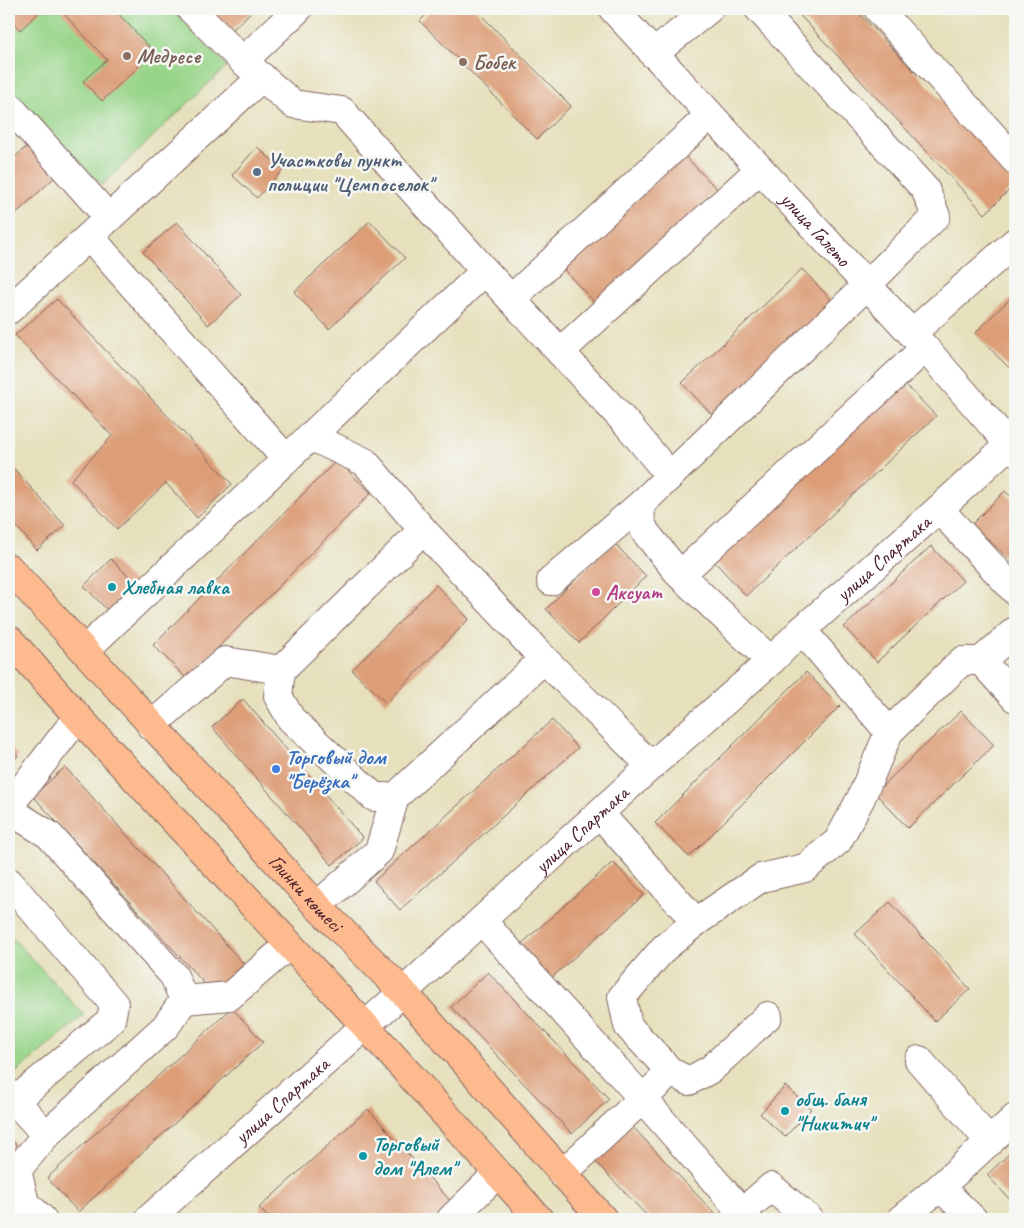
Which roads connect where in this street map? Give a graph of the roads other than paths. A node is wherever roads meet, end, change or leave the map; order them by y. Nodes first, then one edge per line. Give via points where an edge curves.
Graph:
1 (191, 9) edge
2 (298, 9) edge
3 (613, 9) edge
4 (709, 9) edge
5 (760, 9) edge
6 (878, 9) edge
7 (653, 54) junction
8 (252, 69) junction
9 (710, 115) junction
10 (13, 119) edge
11 (1015, 160) edge
12 (760, 169) junction
13 (109, 218) junction
14 (90, 236) junction
15 (1015, 242) edge
16 (485, 271) junction
17 (867, 285) junction
18 (511, 299) junction
19 (9, 310) edge
20 (919, 340) junction
21 (560, 352) junction
22 (310, 436) junction
23 (1013, 445) edge
24 (286, 458) junction
25 (670, 476) junction
26 (640, 505) junction
27 (939, 509) junction
28 (423, 530) junction
29 (9, 568) edge
30 (680, 575) junction
31 (551, 581) dead end
32 (1015, 591) edge
33 (802, 630) junction
34 (1015, 631) edge
35 (9, 638) edge
36 (85, 650) junction
37 (544, 659) junction
38 (771, 660) junction
39 (981, 661) junction
40 (281, 670) junction
41 (1015, 698) edge
42 (78, 717) junction
43 (151, 726) junction
44 (889, 732) junction
45 (651, 766) junction
46 (394, 797) junction
47 (9, 808) edge
48 (600, 814) junction
49 (9, 882) edge
50 (317, 906) junction
51 (482, 920) junction
52 (696, 922) junction
53 (289, 945) junction
54 (403, 992) junction
55 (184, 1000) junction
56 (768, 1016) dead end
57 (364, 1026) junction
58 (919, 1060) dead end
59 (671, 1072) junction
60 (12, 1097) edge
61 (643, 1100) junction
62 (1015, 1118) edge
63 (46, 1135) junction
64 (990, 1142) junction
65 (498, 1174) junction
66 (562, 1174) junction
67 (940, 1187) junction
68 (741, 1217) edge
69 (154, 1218) edge
70 (42, 1219) edge
71 (451, 1219) edge
72 (539, 1219) edge
73 (603, 1219) edge
74 (809, 1219) edge
75 (901, 1219) edge
76 (973, 1219) edge

1 - 8 street
2 - 8 street
3 - 7 street, улица Галето
4 - 7 street
5 - 17 street via 925,188 936,216
6 - 11 street
7 - 9 street, улица Галето
8 - 13 street
8 - 16 street via 293,104 342,111
9 - 12 street, улица Галето
9 - 18 street
10 - 13 street
12 - 17 street, улица Галето
12 - 21 street
13 - 14 street
14 - 19 street
14 - 24 street
15 - 20 street
16 - 18 street
16 - 22 street
17 - 20 street, улица Галето
17 - 25 street
18 - 21 street
20 - 23 street, улица Галето
20 - 30 street
21 - 25 street
22 - 24 street
22 - 28 street via 365,462
23 - 27 street, улица Спартака
24 - 36 street
25 - 26 street
26 - 30 street via 641,523 646,533
26 - 31 street
27 - 32 street
27 - 33 street, улица Спартака
28 - 37 street
28 - 40 street
29 - 36 main road, Глинки көшесі
30 - 38 street
33 - 38 street, улица Спартака
33 - 44 street
34 - 39 street
35 - 42 main road
36 - 43 main road, Глинки көшесі
37 - 45 street
37 - 46 street
38 - 45 street, улица Спартака
39 - 41 street
39 - 44 street via 962,661
40 - 43 street via 225,661
40 - 46 street via 278,696 291,719 374,797
42 - 47 street
42 - 53 main road
43 - 50 main road, Глинки көшесі
44 - 52 street via 861,798 838,841 804,868 761,878
45 - 48 street, улица Спартака
46 - 50 street via 379,851
47 - 55 street via 49,835 174,976
48 - 51 street, улица Спартака
48 - 52 street
49 - 60 street via 114,1004 111,1020
50 - 54 main road, Глинки көшесі
51 - 54 street, улица Спартака
51 - 61 street
52 - 59 street via 664,948 622,997 628,1026
53 - 55 street via 230,996
53 - 57 main road
54 - 57 street, улица Спартака
54 - 66 main road, Глинки көшесі
55 - 63 street via 166,1026
56 - 59 street via 704,1073 689,1081
57 - 65 main road
57 - 69 street, улица Спартака
58 - 64 street
59 - 61 street
60 - 63 street
61 - 66 street
61 - 68 street
62 - 64 street
63 - 70 street via 17,1170 24,1202
64 - 67 street
65 - 71 street
65 - 72 main road
66 - 73 main road, Глинки көшесі
67 - 75 street
67 - 76 street
68 - 74 street via 771,1187

